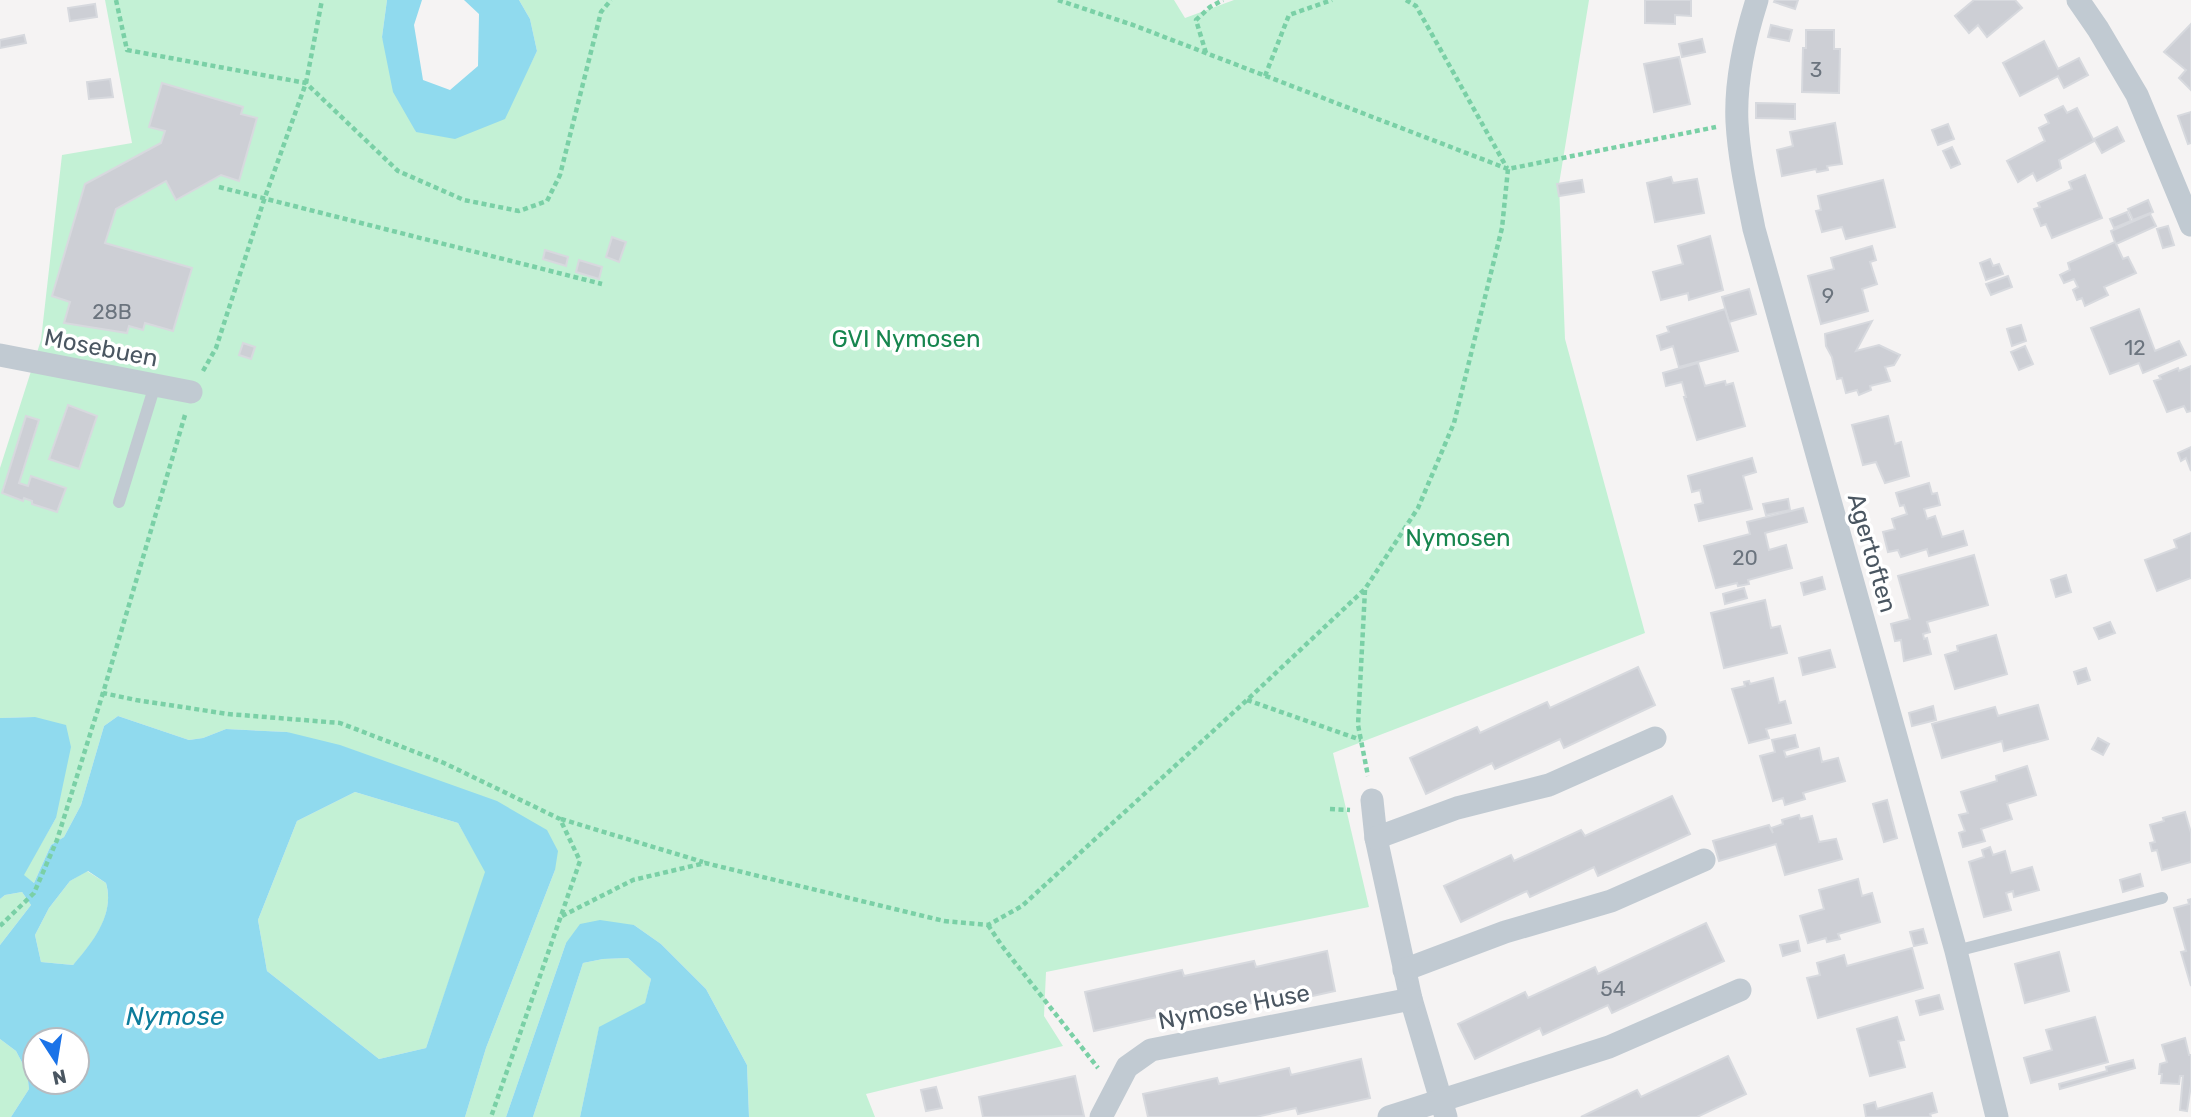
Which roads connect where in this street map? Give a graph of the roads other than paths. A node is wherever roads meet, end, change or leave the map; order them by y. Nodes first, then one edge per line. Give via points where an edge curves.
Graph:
1 (1757, 0) edge
2 (2078, 0) edge
3 (2191, 225) edge
4 (0, 355) edge
5 (155, 386) junction
6 (191, 393) road end
7 (119, 502) dead end
8 (1656, 737) dead end
9 (1372, 800) road end
10 (1376, 838) junction
11 (1704, 860) dead end
12 (2162, 898) dead end
13 (1956, 951) junction
14 (1405, 970) junction
15 (1740, 990) dead end
16 (1411, 999) junction
17 (1443, 1109) edge
18 (1104, 1113) edge
19 (1390, 1117) edge
20 (1997, 1117) edge

1 - 13 street, Agertoften via 1737,95 1737,123 1754,229
2 - 3 street via 2137,95
4 - 5 street, Mosebuen
5 - 6 street, Mosebuen
5 - 7 lane
8 - 10 street via 1549,785 1457,808
9 - 10 street
10 - 14 street
11 - 14 street via 1611,901 1505,932
12 - 13 lane
13 - 20 street, Agertoften
14 - 16 street
15 - 17 street
16 - 17 street
16 - 18 street, Nymose Huse via 1151,1051 1127,1067
17 - 19 street

